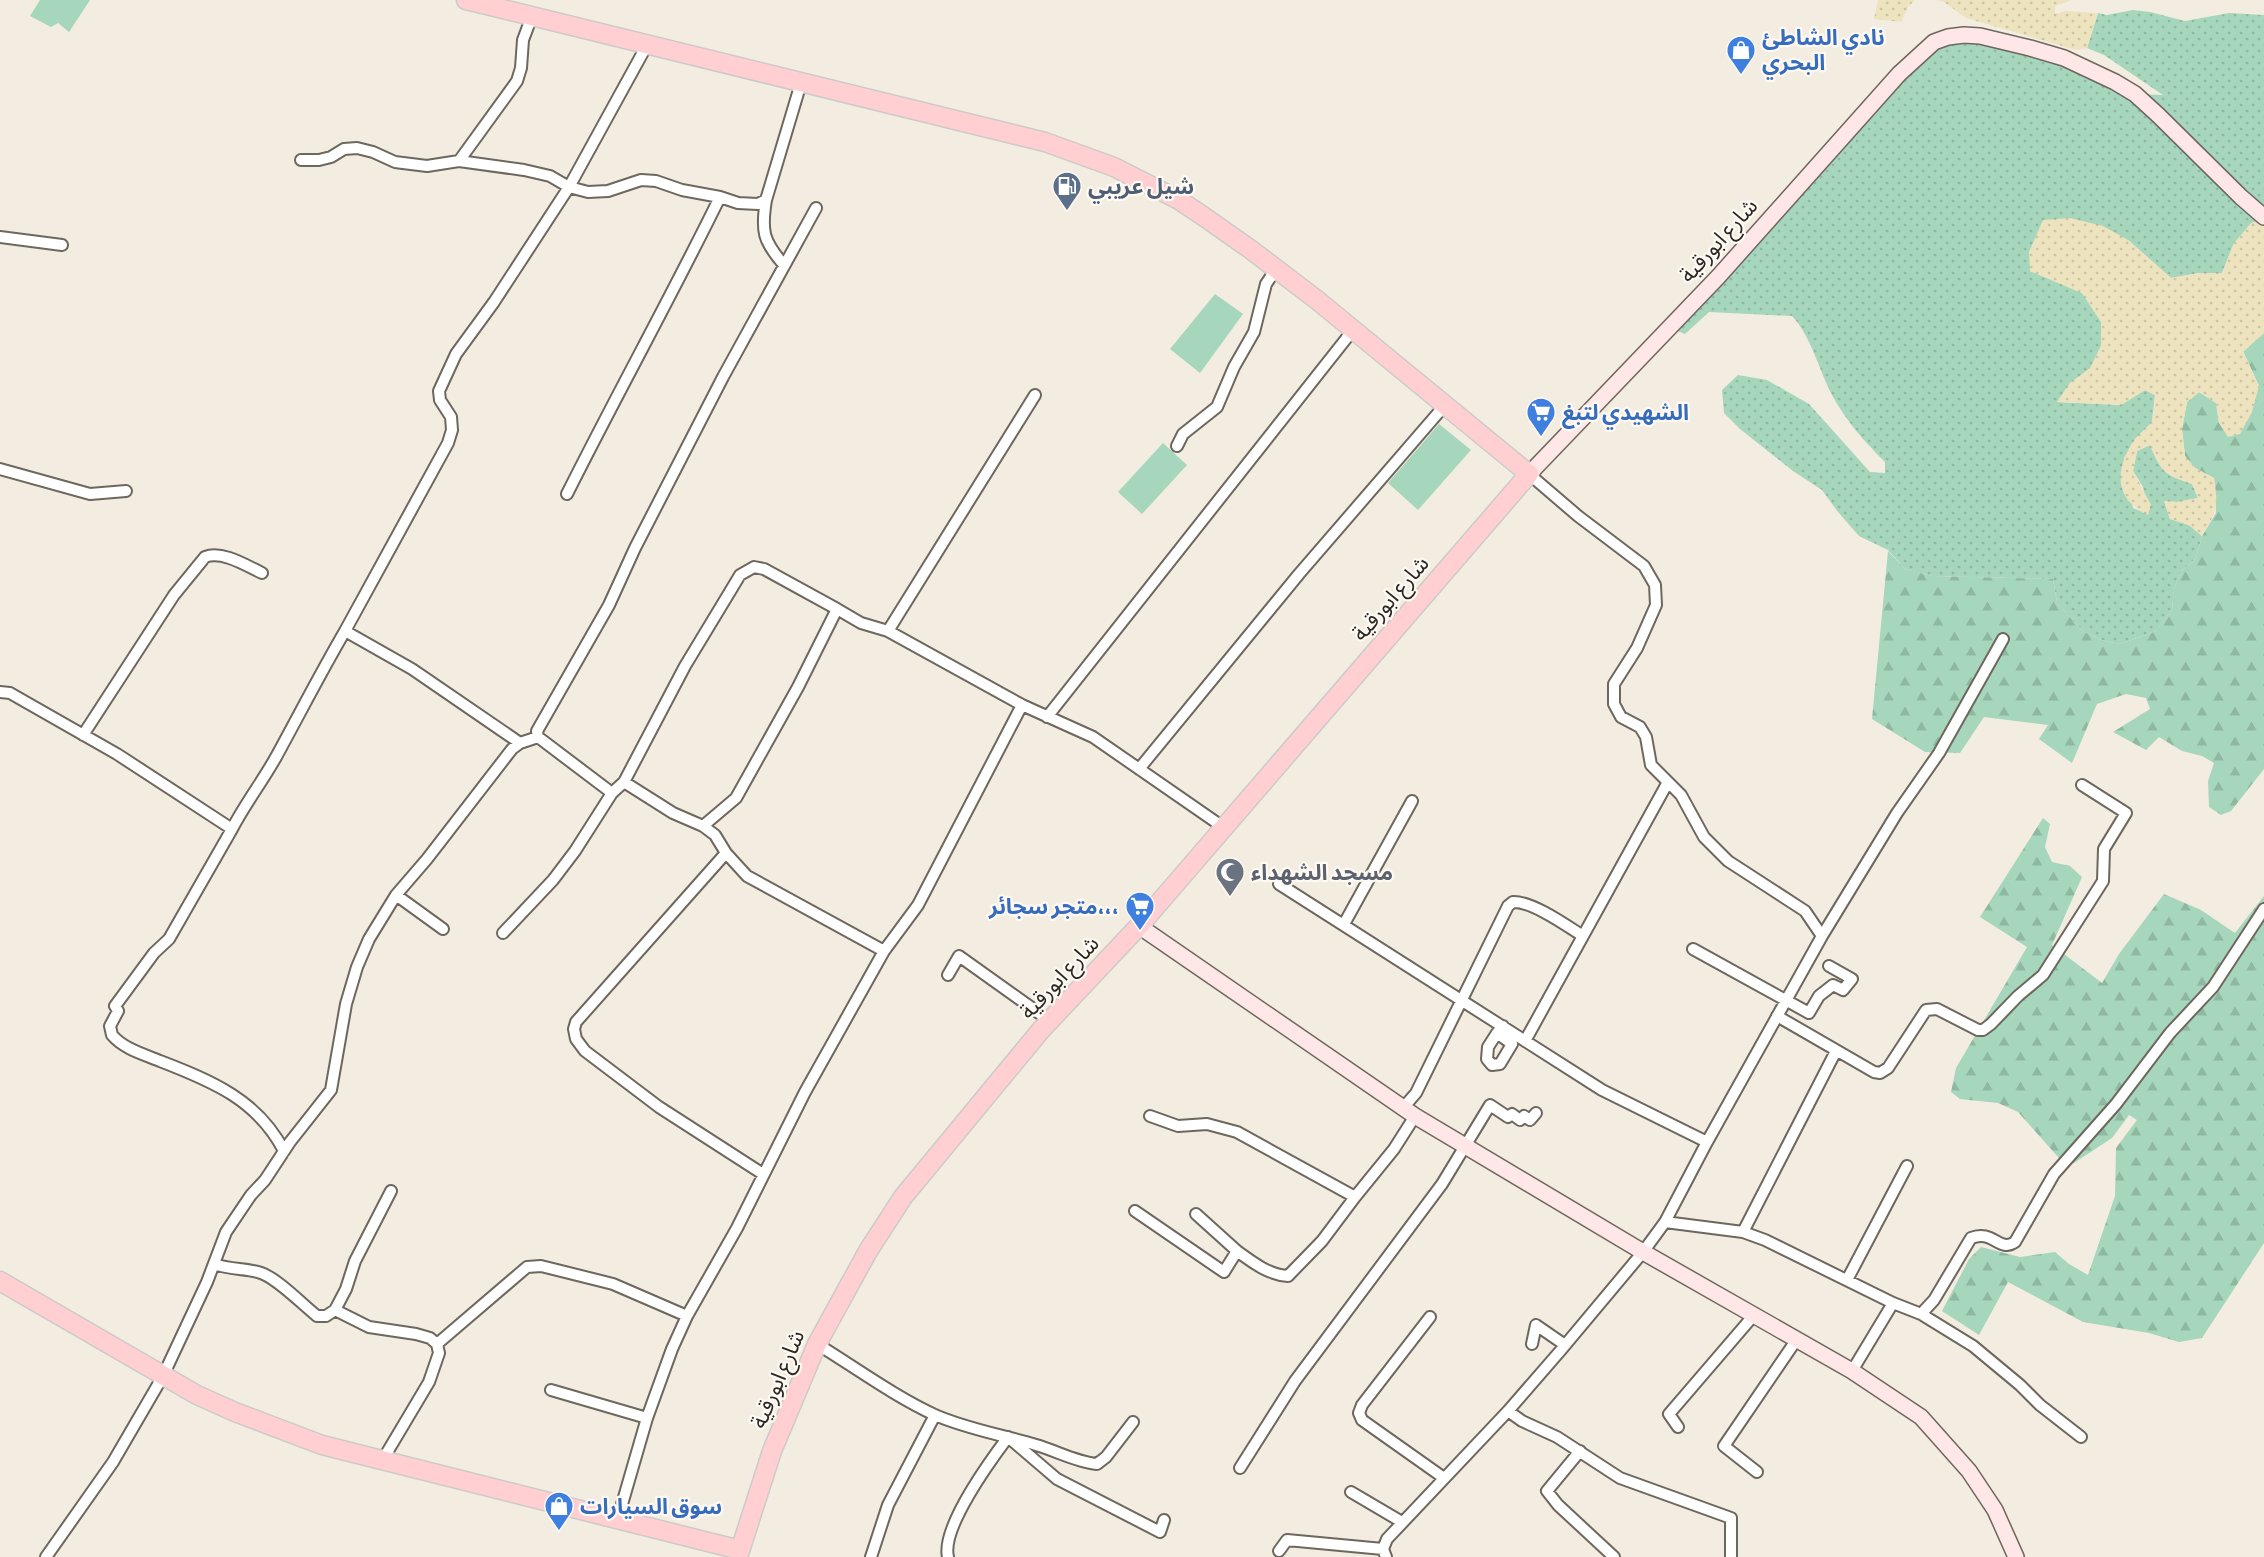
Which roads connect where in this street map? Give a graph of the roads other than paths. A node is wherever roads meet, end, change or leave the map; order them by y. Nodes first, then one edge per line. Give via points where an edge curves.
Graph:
1 (466, 0) edge
2 (532, 16) junction
3 (647, 45) junction
4 (801, 83) junction
5 (301, 160) dead end
6 (459, 161) junction
7 (569, 187) junction
8 (720, 197) junction
9 (766, 200) junction
10 (816, 208) dead end
11 (2264, 217) edge
12 (0, 237) edge
13 (62, 245) dead end
14 (784, 265) junction
15 (1276, 269) junction
16 (1353, 330) junction
17 (1035, 395) dead end
18 (1445, 405) junction
19 (1177, 447) dead end
20 (0, 469) edge
21 (1529, 474) junction
22 (126, 491) dead end
23 (567, 494) dead end
24 (262, 573) dead end
25 (837, 609) junction
26 (345, 631) junction
27 (888, 632) junction
28 (2003, 639) dead end
29 (0, 692) edge
30 (1022, 705) junction
31 (1047, 717) junction
32 (83, 735) junction
33 (538, 737) junction
34 (520, 743) junction
35 (1139, 769) junction
36 (624, 782) junction
37 (1668, 782) junction
38 (2082, 785) dead end
39 (612, 793) junction
40 (1412, 801) dead end
41 (704, 826) junction
42 (1223, 827) junction
43 (232, 829) junction
44 (726, 853) junction
45 (1279, 884) dead end
46 (396, 895) junction
47 (2264, 909) edge
48 (1344, 924) junction
49 (1139, 926) junction
50 (443, 929) dead end
51 (503, 933) dead end
52 (1583, 936) junction
53 (1822, 936) junction
54 (1693, 949) dead end
55 (884, 951) junction
56 (1829, 966) dead end
57 (948, 975) dead end
58 (1463, 999) junction
59 (1786, 1000) junction
60 (1777, 1016) junction
61 (1050, 1021) junction
62 (1525, 1041) junction
63 (1836, 1051) junction
64 (1409, 1112) junction
65 (1536, 1113) dead end
66 (1150, 1116) dead end
67 (1707, 1142) junction
68 (1465, 1145) junction
69 (284, 1151) junction
70 (1907, 1166) dead end
71 (763, 1173) junction
72 (392, 1191) dead end
73 (1354, 1197) junction
74 (1135, 1211) dead end
75 (1196, 1214) dead end
76 (1665, 1222) junction
77 (1743, 1232) junction
78 (1238, 1251) junction
79 (1643, 1252) junction
80 (214, 1264) junction
81 (1847, 1280) junction
82 (0, 1281) edge
83 (1893, 1303) junction
84 (335, 1310) junction
85 (1921, 1314) junction
86 (1754, 1315) junction
87 (687, 1316) junction
88 (1430, 1317) dead end
89 (1797, 1340) junction
90 (437, 1344) junction
91 (817, 1344) junction
92 (1532, 1344) dead end
93 (1565, 1345) junction
94 (1852, 1371) junction
95 (162, 1376) junction
96 (551, 1390) dead end
97 (1508, 1410) junction
98 (935, 1415) junction
99 (647, 1418) junction
100 (1133, 1422) dead end
101 (1678, 1427) dead end
102 (1008, 1437) junction
103 (2081, 1437) dead end
104 (1580, 1451) junction
105 (382, 1461) junction
106 (1240, 1468) dead end
107 (1757, 1472) dead end
108 (1444, 1478) junction
109 (1351, 1492) dead end
110 (618, 1518) junction
111 (1164, 1520) dead end
112 (1402, 1522) junction
113 (1279, 1551) dead end
114 (739, 1553) edge
115 (1385, 1553) edge
116 (947, 1554) edge
117 (46, 1557) edge
118 (871, 1557) edge
119 (959, 1557) edge
120 (1614, 1557) edge
121 (1731, 1557) edge
122 (2016, 1557) edge

1 - 2 main road
2 - 3 main road
2 - 6 street via 523,40 517,81
3 - 4 main road
3 - 7 street
4 - 9 street
4 - 15 main road via 1085,155 1179,200
5 - 6 street via 319,160 357,148 395,162 427,166
6 - 7 street via 550,176
7 - 8 street via 588,192 608,191 641,180
7 - 26 street via 456,354 439,391 451,417 453,430 448,443
8 - 9 street via 747,204
8 - 23 street
9 - 14 street via 763,224 770,248
10 - 14 street
11 - 21 main road, شارع ابورقية via 2135,94 2115,82 2084,66 2030,48 1980,36 1948,37 1934,42 1899,74 1718,277
12 - 13 street
14 - 33 street via 677,466 609,605 537,731
15 - 16 main road
15 - 19 street via 1266,284 1254,332 1217,407 1183,434
16 - 18 main road
16 - 31 street
17 - 27 street
18 - 21 main road
18 - 35 street via 1299,574
20 - 22 street via 90,494
21 - 37 street via 1644,566 1655,585 1656,605 1637,648 1614,684 1614,704 1621,717 1640,728 1646,737 1651,765
21 - 42 main road, شارع ابورقية
24 - 32 street via 231,559 205,557 174,595
25 - 27 street
25 - 36 street via 764,569 754,567 740,575 685,666
25 - 41 street via 736,798
26 - 34 street via 412,669
26 - 43 street
27 - 30 street
28 - 53 street via 1939,753 1897,813
29 - 32 street via 10,693
30 - 31 street
30 - 55 street via 918,905
31 - 35 street via 1093,737
32 - 43 street
33 - 34 street
33 - 39 street
34 - 46 street
35 - 42 street
36 - 39 street
36 - 41 street via 673,813
37 - 52 street
37 - 53 street via 1681,795 1704,837 1728,861 1805,911
38 - 63 street via 2126,813 2104,849 2103,881 2043,975 1983,1030 1937,1010 1926,1010 1888,1068 1880,1073
39 - 51 street via 553,880
40 - 48 street
41 - 44 street
42 - 49 main road, شارع ابورقية
43 - 69 street via 168,939 115,1006 118,1011 110,1026 112,1035 128,1047 236,1096 266,1122
44 - 55 street via 747,876
44 - 71 street via 576,1022 574,1029 585,1051 659,1107
45 - 48 street
46 - 50 street
46 - 69 street via 357,967 346,1004 331,1090
47 - 85 street via 2214,987 2170,1033 2116,1104 2054,1174 2014,1242 2002,1245 1987,1236 1971,1238 1934,1300
48 - 58 street
49 - 61 main road, شارع ابورقية
49 - 64 main road
52 - 58 street via 1520,901 1513,902
52 - 62 street
53 - 59 street
54 - 59 street
55 - 71 street
56 - 59 street via 1852,978 1843,990 1833,985 1819,996 1809,1013
57 - 61 street via 959,956
58 - 62 street via 1500,1030
58 - 64 street
59 - 60 street
60 - 63 street
60 - 67 street
61 - 91 main road, شارع ابورقية via 903,1197
62 - 67 street via 1602,1090
63 - 77 street
64 - 68 main road
64 - 73 street via 1394,1149
65 - 68 street via 1530,1120 1524,1116 1520,1120 1490,1105
66 - 73 street via 1178,1126 1207,1124 1237,1132
67 - 76 street
68 - 79 main road
68 - 106 street via 1442,1184 1295,1381
69 - 80 street via 232,1222
70 - 81 street
71 - 87 street
72 - 84 street via 355,1261
73 - 78 street via 1322,1241 1288,1276 1257,1266
74 - 78 street via 1224,1272
75 - 78 street
76 - 77 street
76 - 79 street
77 - 81 street
79 - 86 main road
79 - 93 street
80 - 84 street via 273,1278 317,1316
80 - 95 street
81 - 83 street
82 - 95 main road
83 - 85 street
83 - 94 street
84 - 90 street via 369,1327 416,1334
85 - 103 street via 1973,1346
86 - 89 main road
86 - 101 street via 1669,1414
87 - 90 street via 613,1284 532,1266
87 - 99 street
88 - 108 street via 1359,1413 1362,1420
89 - 94 main road
89 - 107 street via 1724,1446
90 - 105 street via 439,1353 429,1382
91 - 98 street
91 - 114 main road, شارع ابورقية via 772,1451
92 - 93 street via 1536,1325
93 - 97 street
94 - 122 main road via 1921,1418 1969,1471 1995,1510
95 - 105 main road via 235,1412 322,1445
95 - 117 street via 113,1462
96 - 99 street
97 - 104 street
97 - 108 street
98 - 102 street
98 - 118 street via 888,1505
99 - 110 street
100 - 102 street via 1097,1464
102 - 111 street via 1058,1479 1160,1532
102 - 116 street via 982,1472 949,1536
104 - 120 street via 1547,1491
104 - 121 street via 1620,1478 1731,1518
105 - 110 main road
108 - 112 street
109 - 112 street
110 - 114 main road
112 - 115 street via 1388,1539
113 - 115 street via 1287,1540
116 - 119 street

